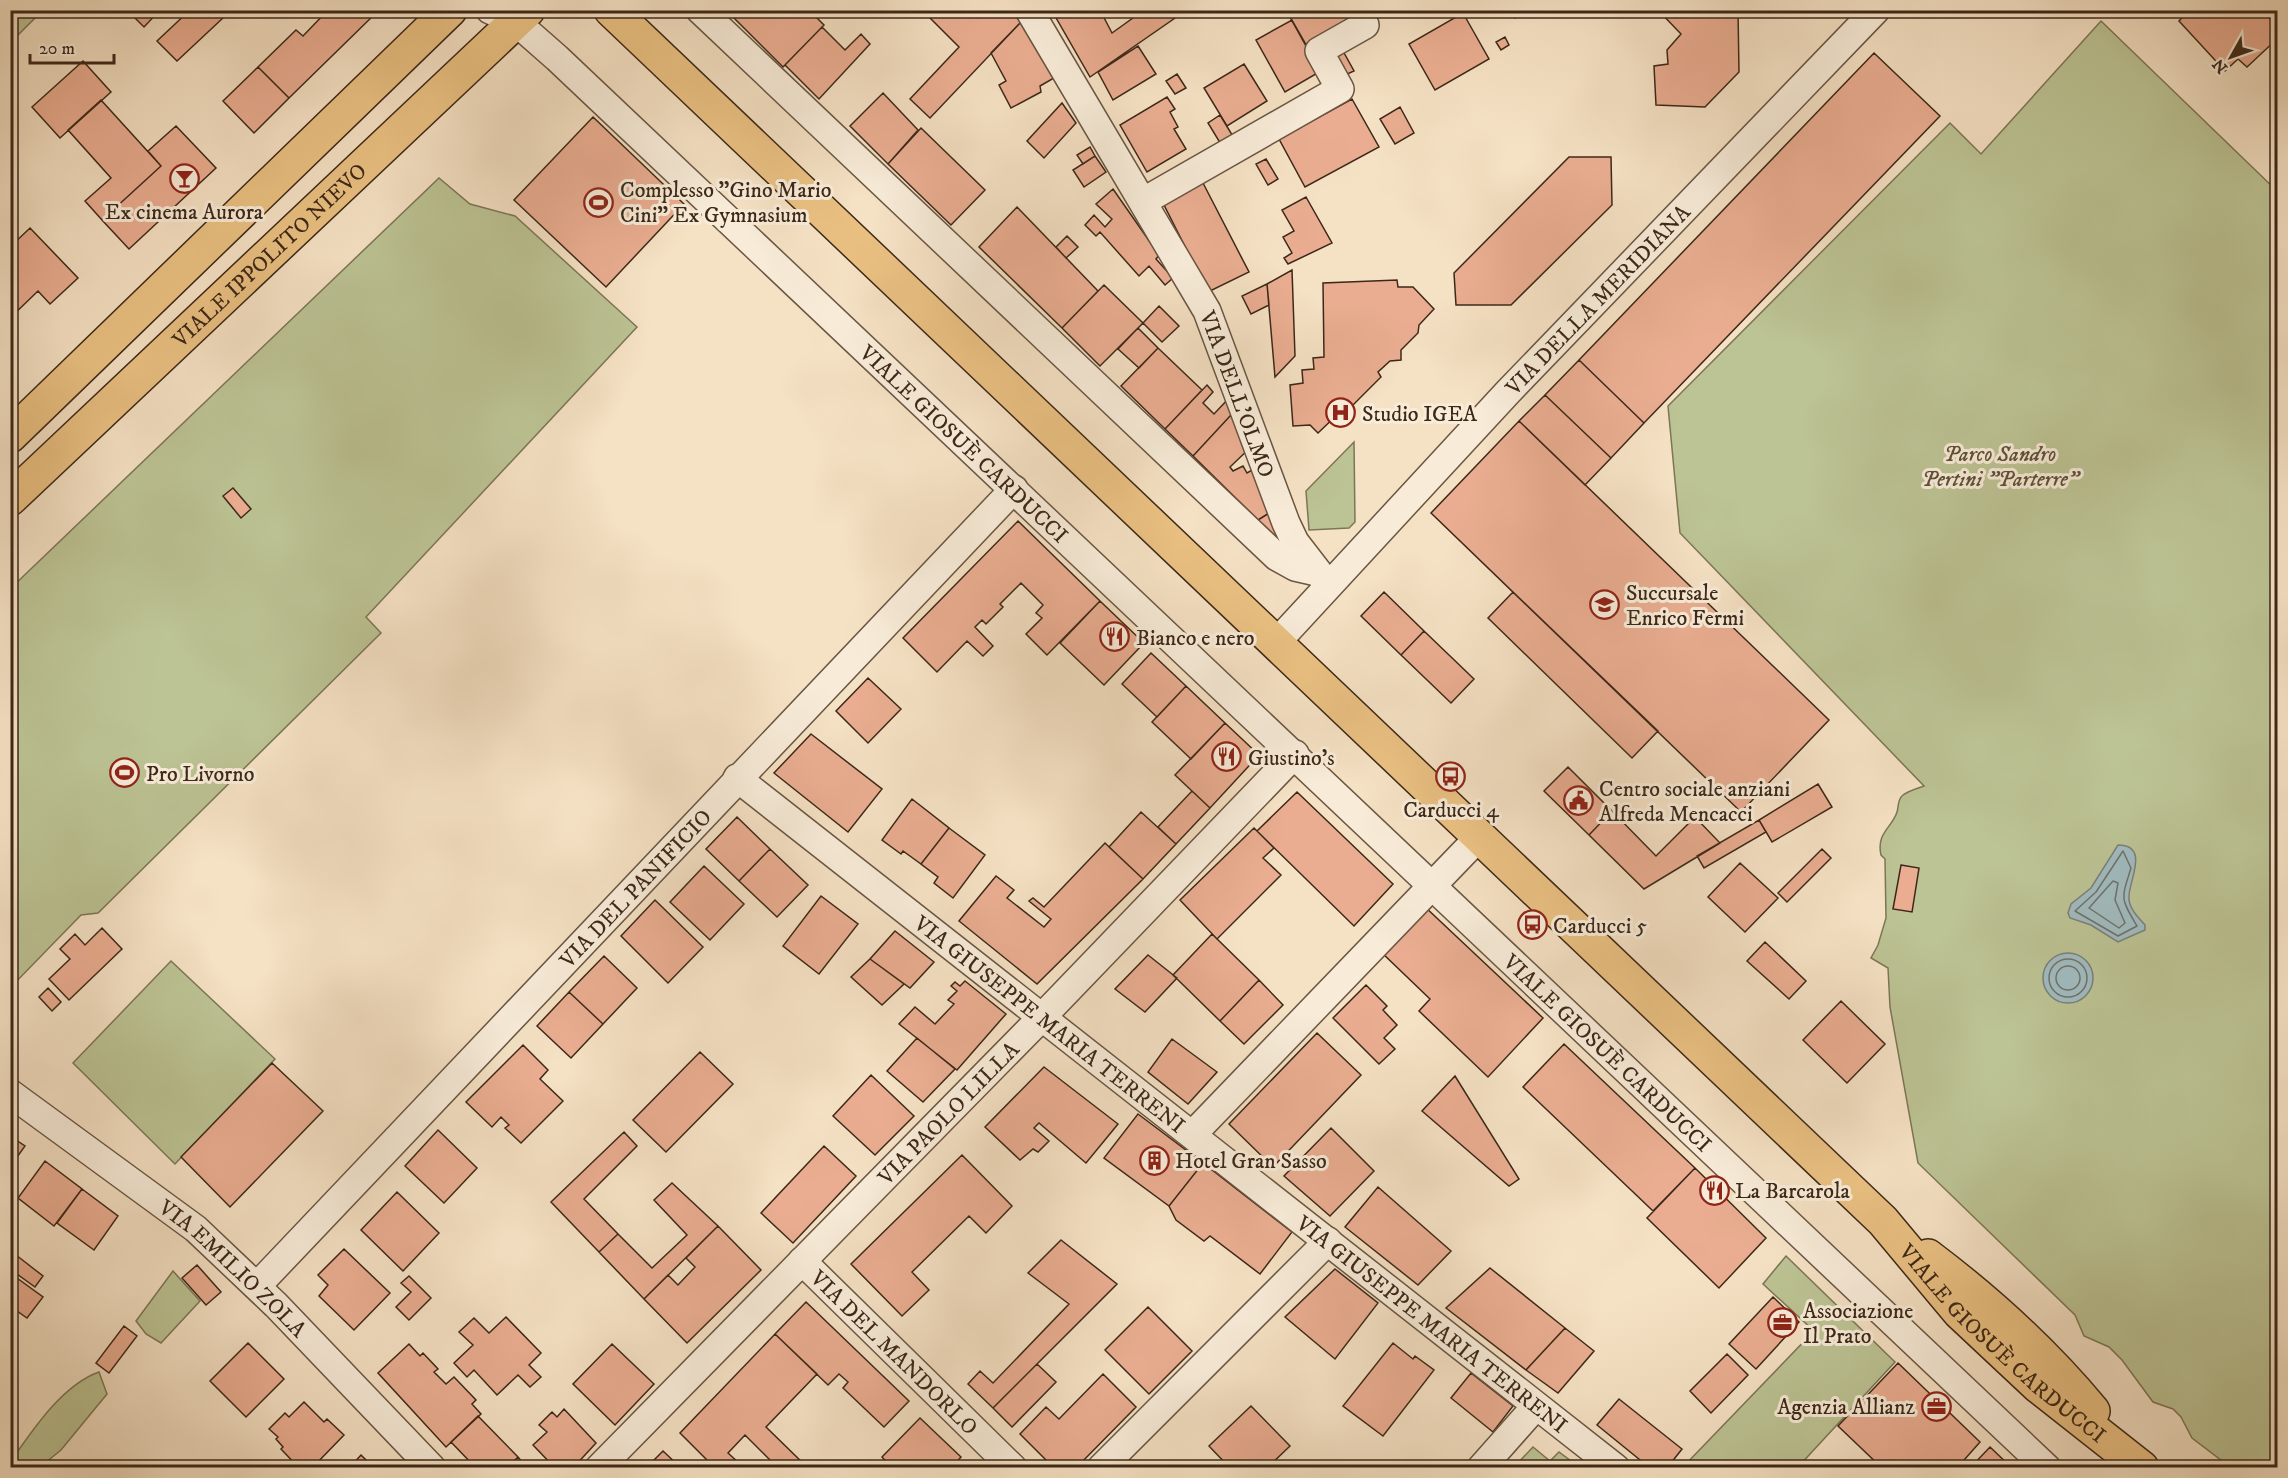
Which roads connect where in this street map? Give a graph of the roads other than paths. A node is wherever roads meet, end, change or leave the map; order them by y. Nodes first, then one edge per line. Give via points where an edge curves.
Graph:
1 (450, 10) edge
2 (611, 10) edge
3 (700, 10) edge
4 (1029, 10) edge
5 (1876, 10) edge
6 (511, 14) edge
7 (1365, 25) dead end
8 (1144, 201) junction
9 (10, 436) edge
10 (1014, 489) junction
11 (10, 499) edge
12 (1323, 579) junction
13 (1275, 644) junction
14 (1295, 754) junction
15 (737, 778) junction
16 (1480, 836) junction
17 (1432, 885) junction
18 (1043, 1016) junction
19 (10, 1093) edge
20 (1193, 1134) junction
21 (1328, 1241) junction
22 (802, 1261) junction
23 (257, 1286) junction
24 (1536, 1406) junction
25 (2136, 1462) edge
26 (432, 1467) edge
27 (599, 1467) edge
28 (1013, 1467) edge
29 (1101, 1467) edge
30 (1481, 1467) edge
31 (1616, 1467) edge
32 (2046, 1467) edge

1 - 9 main road, VIALE IPPOLITO NIEVO
2 - 13 main road, VIALE GIOSUÈ CARDUCCI
3 - 12 street via 1277,557
4 - 8 street, VIA DELL'OLMO
5 - 12 street, VIA DELLA MERIDIANA
6 - 10 street, VIALE GIOSUÈ CARDUCCI
6 - 11 main road, VIALE IPPOLITO NIEVO
7 - 8 street via 1319,51 1340,89
8 - 12 street, VIA DELL'OLMO via 1207,311 1286,523
10 - 14 street, VIALE GIOSUÈ CARDUCCI
10 - 15 street, VIA DEL PANIFICIO
12 - 13 street, VIA DELLA MERIDIANA
13 - 16 main road, VIALE GIOSUÈ CARDUCCI
14 - 17 street, VIALE GIOSUÈ CARDUCCI
14 - 18 street, VIA PAOLO LILLA
15 - 18 street, VIA GIUSEPPE MARIA TERRENI
15 - 23 street, VIA DEL PANIFICIO
16 - 17 street
16 - 25 main road, VIALE GIOSUÈ CARDUCCI via 1883,1221 1959,1312 2038,1386
17 - 20 street
17 - 32 street, VIALE GIOSUÈ CARDUCCI
18 - 20 street, VIA GIUSEPPE MARIA TERRENI
18 - 22 street, VIA PAOLO LILLA
19 - 23 street, VIA EMILIO ZOLA via 182,1218
20 - 21 street, VIA GIUSEPPE MARIA TERRENI
21 - 24 street, VIA GIUSEPPE MARIA TERRENI
21 - 29 street
22 - 27 street, VIA PAOLO LILLA
22 - 28 street, VIA DEL MANDORLO
23 - 26 street, VIA EMILIO ZOLA
24 - 30 street
24 - 31 street, VIA GIUSEPPE MARIA TERRENI

